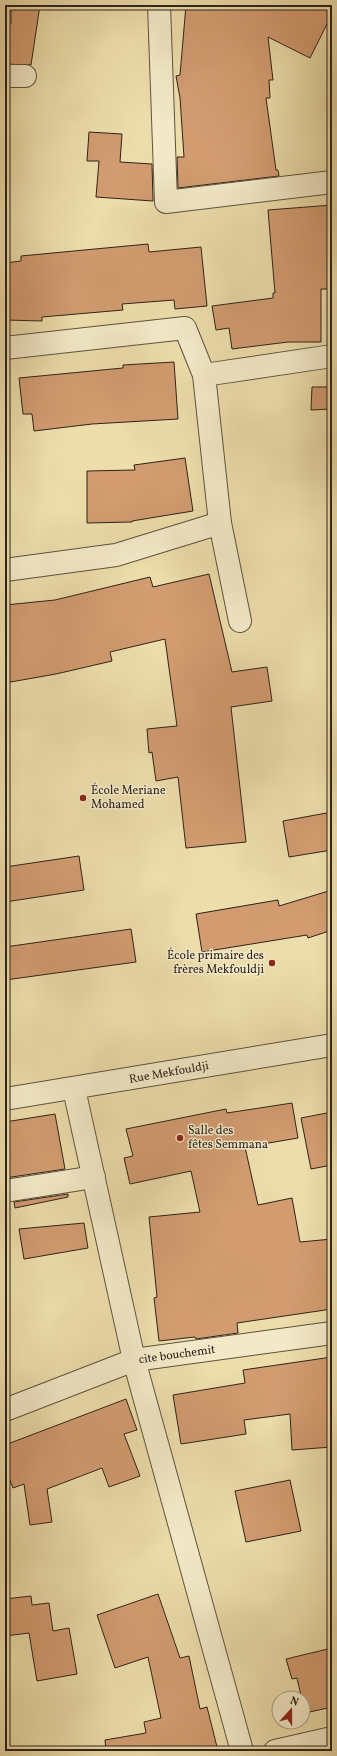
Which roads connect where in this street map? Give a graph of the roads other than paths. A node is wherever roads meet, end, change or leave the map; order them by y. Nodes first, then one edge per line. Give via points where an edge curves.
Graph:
1 (159, 5) edge
2 (332, 182) edge
3 (5, 348) edge
4 (332, 356) edge
5 (204, 375) junction
6 (220, 523) junction
7 (5, 570) edge
8 (240, 621) dead end
9 (332, 1045) edge
10 (74, 1088) junction
11 (5, 1099) edge
12 (94, 1177) junction
13 (5, 1191) edge
14 (332, 1333) edge
15 (134, 1360) junction
16 (5, 1410) edge
17 (332, 1738) edge
18 (242, 1751) edge
19 (275, 1751) edge

1 - 2 street via 166,202
3 - 5 street via 185,328
4 - 5 street
5 - 6 street
6 - 7 street via 116,555
6 - 8 street
9 - 10 street, Rue Mekfouldji
10 - 11 street, Rue Mekfouldji
10 - 12 street
12 - 13 street
12 - 15 street
14 - 15 street, cite bouchemit
15 - 16 street, cite bouchemit
15 - 18 street
17 - 19 street

